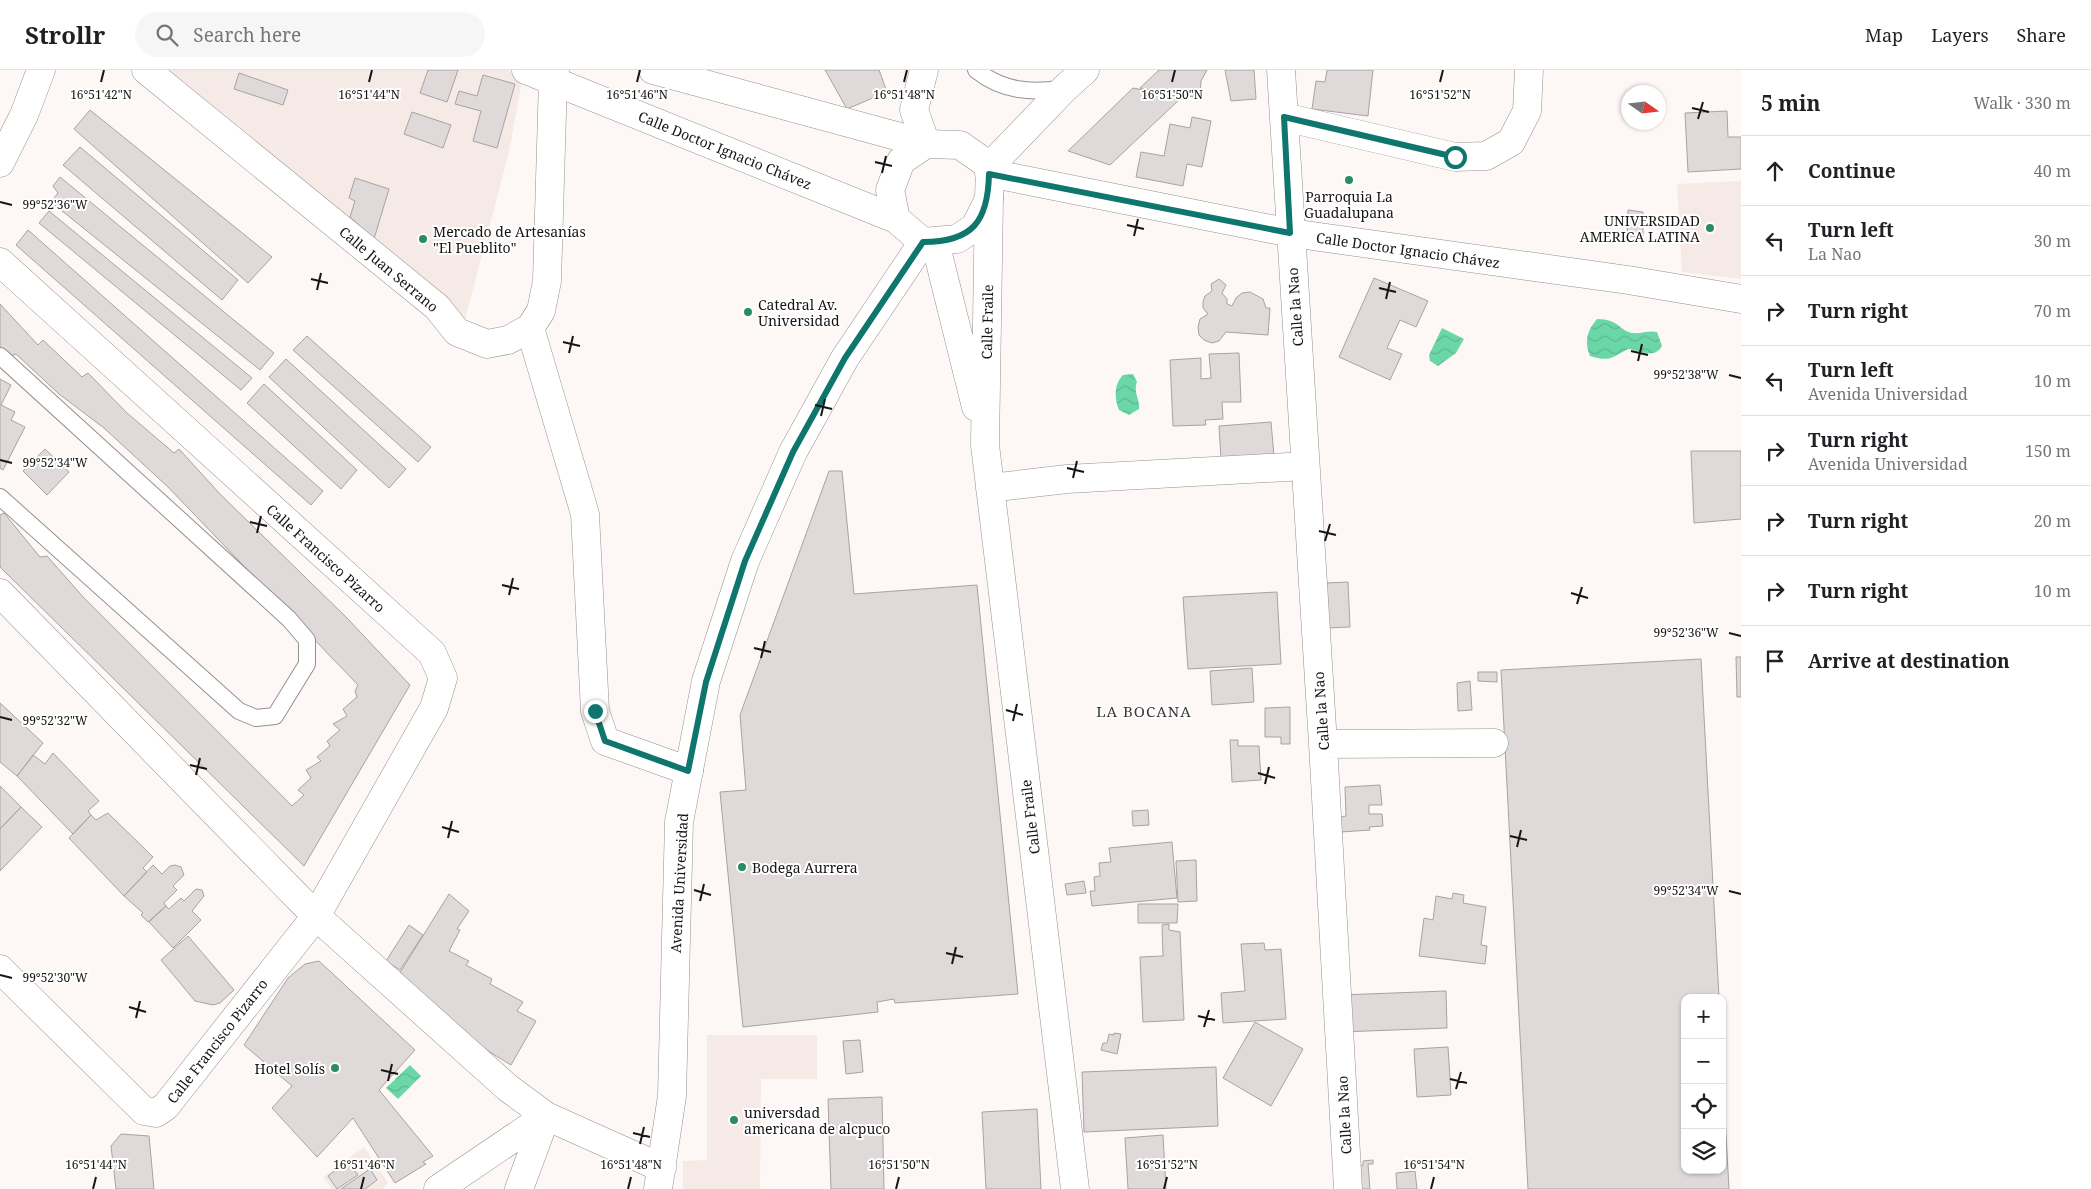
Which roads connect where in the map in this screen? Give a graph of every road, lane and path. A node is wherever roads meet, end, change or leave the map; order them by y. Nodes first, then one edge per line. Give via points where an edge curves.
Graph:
1 (41, 70) edge
2 (146, 70) edge
3 (526, 70) edge
4 (653, 70) edge
5 (924, 70) edge
6 (976, 70) edge
7 (1085, 70) edge
8 (1281, 70) edge
9 (1529, 70) edge
10 (554, 75) edge
11 (1065, 88) junction
12 (1284, 117) junction
13 (926, 144) junction
14 (0, 163) edge
15 (989, 180) junction
16 (896, 220) junction
17 (1290, 233) junction
18 (929, 242) junction
19 (0, 262) edge
20 (1741, 299) edge
21 (530, 328) junction
22 (0, 356) edge
23 (985, 444) junction
24 (1305, 466) junction
25 (990, 488) junction
26 (0, 498) edge
27 (0, 593) edge
28 (1494, 743) dead end
29 (1323, 744) junction
30 (688, 771) junction
31 (316, 916) junction
32 (0, 969) edge
33 (546, 1116) junction
34 (660, 1178) edge
35 (438, 1189) edge
36 (519, 1189) edge
37 (1075, 1189) edge
38 (1348, 1189) edge

1 - 14 street via 24,115
2 - 21 street, Calle Juan Serrano via 437,307 457,332 487,344 508,340
3 - 10 street, Calle Doctor Ignacio Chávez
4 - 13 street
5 - 13 street via 914,110
6 - 11 lane via 1020,90 1040,92
7 - 11 street
8 - 12 street, Calle la Nao
9 - 12 street via 1527,111 1511,142 1486,156 1455,157
10 - 16 street, Calle Doctor Ignacio Chávez
10 - 21 street via 547,281 541,311
11 - 15 street
12 - 17 street, Calle la Nao
13 - 15 street via 960,146
13 - 16 street via 901,161 890,190
15 - 17 street, Calle Doctor Ignacio Chávez
15 - 18 street via 975,227 957,239
15 - 23 street, Calle Fraile
16 - 18 street
17 - 20 street, Calle Doctor Ignacio Chávez
17 - 24 street, Calle la Nao
18 - 23 street, Calle Fraile
18 - 30 street, Avenida Universidad via 845,358 789,461 745,561 709,672
19 - 31 street, Calle Francisco Pizarro via 432,653 442,678 434,708
21 - 30 street via 584,514 595,711 605,741
22 - 26 lane via 288,619 307,640 307,664 275,716 256,718 239,711
23 - 25 street, Calle Fraile
24 - 25 street via 1067,479
24 - 29 street, Calle la Nao
25 - 37 street, Calle Fraile
27 - 31 street
28 - 29 street
29 - 38 street, Calle la Nao
30 - 34 street, Avenida Universidad via 679,822 672,1096
31 - 32 street, Calle Francisco Pizarro via 166,1106 156,1113 144,1111
31 - 33 street via 508,1088
33 - 34 street
33 - 35 street
33 - 36 street

